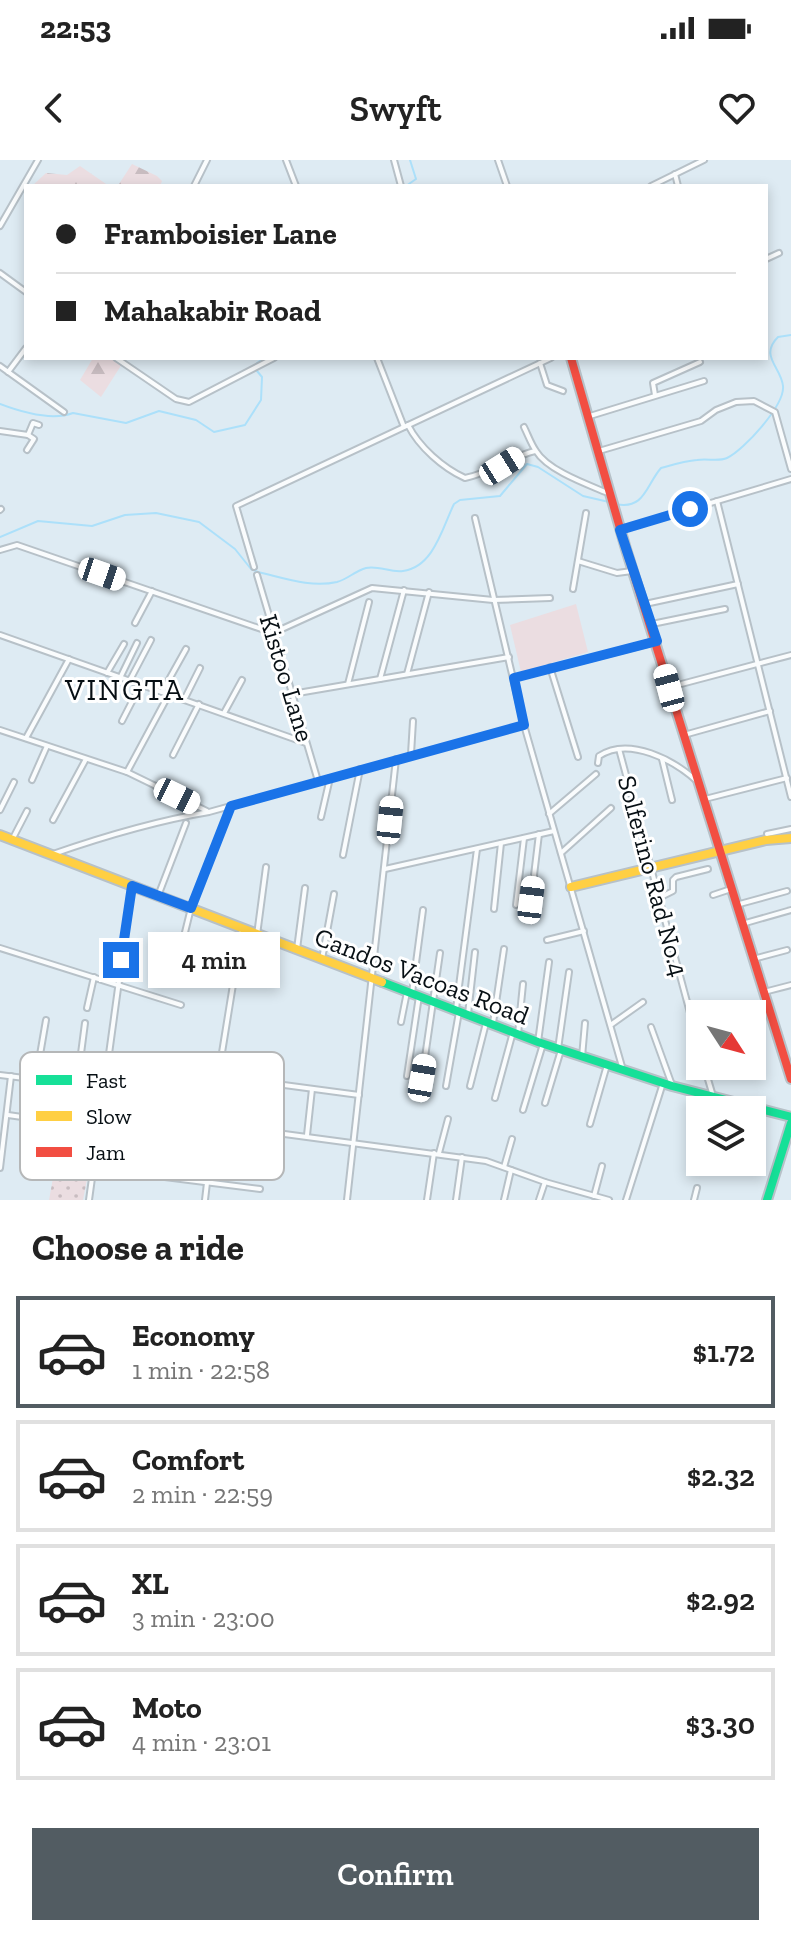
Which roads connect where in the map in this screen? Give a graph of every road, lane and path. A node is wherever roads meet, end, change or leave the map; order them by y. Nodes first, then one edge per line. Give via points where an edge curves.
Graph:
1 (37, 160) edge
2 (207, 160) edge
3 (286, 160) edge
4 (394, 160) edge
5 (498, 160) edge
6 (704, 160) edge
7 (675, 174) junction
8 (195, 184) edge
9 (295, 184) edge
10 (400, 184) edge
11 (506, 184) edge
12 (655, 184) edge
13 (678, 184) edge
14 (0, 226) edge
15 (779, 253) dead end
16 (768, 258) edge
17 (0, 273) edge
18 (24, 291) edge
19 (24, 351) edge
20 (119, 360) edge
21 (270, 360) edge
22 (378, 360) edge
23 (547, 360) edge
24 (572, 360) edge
25 (700, 362) dead end
26 (540, 363) junction
27 (0, 366) edge
28 (8, 372) junction
29 (704, 381) dead end
30 (563, 391) dead end
31 (655, 395) junction
32 (64, 412) dead end
33 (590, 416) junction
34 (39, 425) dead end
35 (406, 426) junction
36 (524, 427) dead end
37 (0, 431) edge
38 (28, 435) junction
39 (27, 450) dead end
40 (535, 451) junction
41 (599, 451) junction
42 (791, 469) edge
43 (791, 479) edge
44 (614, 500) junction
45 (717, 501) junction
46 (586, 513) dead end
47 (475, 518) dead end
48 (620, 530) junction
49 (0, 550) edge
50 (578, 561) junction
51 (254, 567) dead end
52 (634, 571) junction
53 (257, 575) dead end
54 (738, 584) junction
55 (573, 589) dead end
56 (404, 590) junction
57 (152, 591) junction
58 (429, 592) junction
59 (550, 598) dead end
60 (493, 600) junction
61 (369, 602) dead end
62 (645, 604) junction
63 (725, 609) dead end
64 (135, 623) dead end
65 (652, 624) junction
66 (273, 633) junction
67 (0, 635) edge
68 (151, 640) dead end
69 (657, 641) junction
70 (137, 643) dead end
71 (124, 644) dead end
72 (186, 649) dead end
73 (791, 655) edge
74 (509, 657) junction
75 (69, 659) junction
76 (758, 663) junction
77 (550, 667) junction
78 (200, 668) dead end
79 (107, 673) junction
80 (407, 674) junction
81 (121, 676) junction
82 (514, 678) junction
83 (380, 679) junction
84 (130, 680) junction
85 (242, 680) dead end
86 (141, 684) junction
87 (348, 684) junction
88 (669, 688) junction
89 (162, 693) junction
90 (169, 694) junction
91 (292, 694) junction
92 (185, 699) junction
93 (199, 704) junction
94 (770, 711) junction
95 (224, 713) junction
96 (122, 721) dead end
97 (413, 721) dead end
98 (524, 725) junction
99 (0, 730) edge
100 (684, 735) junction
101 (26, 739) junction
102 (306, 743) junction
103 (47, 746) junction
104 (619, 749) junction
105 (411, 754) junction
106 (173, 755) dead end
107 (578, 757) dead end
108 (86, 759) junction
109 (396, 759) junction
110 (662, 759) junction
111 (598, 763) dead end
112 (360, 769) junction
113 (127, 772) junction
114 (596, 774) dead end
115 (330, 778) junction
116 (787, 778) junction
117 (32, 780) dead end
118 (318, 781) junction
119 (14, 782) dead end
120 (699, 783) junction
121 (791, 797) edge
122 (705, 799) junction
123 (672, 800) dead end
124 (231, 806) junction
125 (611, 808) dead end
126 (0, 810) edge
127 (27, 811) dead end
128 (209, 812) junction
129 (549, 814) junction
130 (321, 817) dead end
131 (53, 820) dead end
132 (186, 823) dead end
133 (791, 829) edge
134 (554, 831) junction
135 (539, 834) junction
136 (767, 834) dead end
137 (0, 835) edge
138 (524, 838) junction
139 (789, 839) edge
140 (12, 840) junction
141 (501, 843) junction
142 (477, 848) junction
143 (720, 851) junction
144 (561, 853) junction
145 (53, 854) junction
146 (343, 855) dead end
147 (266, 867) dead end
148 (651, 867) junction
149 (384, 869) junction
150 (708, 869) dead end
151 (132, 886) junction
152 (571, 887) junction
153 (305, 888) dead end
154 (731, 889) junction
155 (787, 891) dead end
156 (334, 894) dead end
157 (713, 895) dead end
158 (158, 896) junction
159 (659, 898) junction
160 (531, 900) dead end
161 (516, 905) dead end
162 (736, 905) junction
163 (191, 908) junction
164 (494, 909) dead end
165 (423, 910) dead end
166 (791, 910) edge
167 (742, 924) junction
168 (242, 929) junction
169 (584, 931) junction
170 (257, 935) junction
171 (547, 940) dead end
172 (0, 948) edge
173 (297, 949) junction
174 (504, 949) dead end
175 (787, 950) dead end
176 (475, 952) dead end
177 (440, 953) dead end
178 (322, 959) junction
179 (753, 959) junction
180 (549, 962) dead end
181 (176, 969) dead end
182 (569, 972) dead end
183 (94, 977) junction
184 (372, 980) junction
185 (118, 984) junction
186 (523, 984) dead end
187 (791, 985) edge
188 (764, 992) junction
189 (412, 994) junction
190 (687, 1000) edge
191 (435, 1001) junction
192 (643, 1002) dead end
193 (181, 1005) dead end
194 (87, 1008) dead end
195 (461, 1011) junction
196 (46, 1020) dead end
197 (401, 1022) dead end
198 (490, 1022) junction
199 (85, 1023) dead end
200 (585, 1023) dead end
201 (611, 1025) junction
202 (651, 1027) dead end
203 (516, 1033) junction
204 (541, 1043) junction
205 (560, 1049) junction
206 (40, 1052) edge
207 (81, 1052) edge
208 (109, 1052) edge
209 (221, 1052) edge
210 (582, 1057) junction
211 (607, 1065) junction
212 (623, 1070) junction
213 (0, 1075) edge
214 (11, 1076) junction
215 (407, 1076) dead end
216 (20, 1077) edge
217 (422, 1078) dead end
218 (791, 1079) edge
219 (708, 1080) edge
220 (668, 1085) junction
221 (284, 1086) edge
222 (446, 1086) dead end
223 (470, 1086) dead end
224 (312, 1089) junction
225 (359, 1095) junction
226 (712, 1096) joint
227 (495, 1098) dead end
228 (545, 1103) dead end
229 (523, 1110) dead end
230 (766, 1111) edge
231 (8, 1115) junction
232 (20, 1117) edge
233 (448, 1119) dead end
234 (791, 1120) edge
235 (590, 1124) dead end
236 (284, 1133) edge
237 (307, 1135) junction
238 (512, 1139) dead end
239 (354, 1141) junction
240 (437, 1153) junction
241 (462, 1157) junction
242 (602, 1166) dead end
243 (504, 1167) junction
244 (0, 1168) edge
245 (511, 1170) junction
246 (92, 1180) edge
247 (184, 1180) edge
248 (207, 1180) edge
249 (545, 1182) junction
250 (207, 1183) junction
251 (697, 1188) dead end
252 (260, 1189) dead end
253 (594, 1196) junction
254 (89, 1200) edge
255 (205, 1200) edge
256 (347, 1200) edge
257 (427, 1200) edge
258 (456, 1200) edge
259 (504, 1200) edge
260 (539, 1200) edge
261 (609, 1200) edge
262 (626, 1200) edge
263 (694, 1200) edge
264 (767, 1200) edge

1 - 14 street
2 - 8 street
3 - 9 street
4 - 10 street
5 - 11 street
6 - 7 street
7 - 12 street
7 - 13 street
15 - 16 street
17 - 18 street
19 - 28 street
20 - 21 street via 176,399 189,402
22 - 35 street
23 - 26 street
24 - 33 main road
25 - 31 street via 653,383
26 - 30 street via 547,385
26 - 35 street
27 - 28 street
28 - 32 street
29 - 31 street
31 - 33 street
33 - 41 main road
34 - 38 street via 33,423
35 - 40 street via 428,451 465,478
35 - 51 street via 236,506
36 - 40 street
37 - 38 street
38 - 39 street via 34,439
40 - 44 street
41 - 42 street via 701,421 736,402 754,401 772,409
41 - 44 main road
43 - 45 street
44 - 48 main road
45 - 48 street
45 - 54 street
46 - 50 street
47 - 60 street
48 - 52 main road
49 - 57 street via 17,545
50 - 52 street via 617,573
50 - 55 street
52 - 62 main road
53 - 66 street, Kistoo Lane
54 - 62 street
54 - 76 street
56 - 58 street
56 - 66 street via 359,592
56 - 83 street
57 - 64 street
57 - 66 street
58 - 60 street
58 - 80 street
59 - 60 street
60 - 74 street
61 - 87 street
62 - 65 main road
63 - 65 street
65 - 69 main road
66 - 91 street, Kistoo Lane
67 - 75 street
68 - 84 street
69 - 77 street
69 - 88 main road
70 - 81 street
71 - 79 street
72 - 89 street
73 - 76 street
74 - 80 street
74 - 82 street
75 - 79 street
75 - 101 street
76 - 88 street
76 - 94 street
77 - 82 street
77 - 107 street
78 - 92 street
79 - 81 street
80 - 83 street
81 - 84 street
82 - 98 street
83 - 87 street
84 - 86 street
85 - 95 street
86 - 89 street
86 - 96 street
87 - 91 street
88 - 100 main road
89 - 90 street
90 - 92 street
90 - 113 street
91 - 102 street, Kistoo Lane
92 - 93 street
93 - 95 street
93 - 106 street
94 - 100 street
94 - 116 street
95 - 102 street
97 - 105 street
98 - 105 street
98 - 129 street
99 - 101 street
100 - 120 main road
101 - 103 street
102 - 118 street, Kistoo Lane
103 - 108 street
103 - 117 street
104 - 110 street
104 - 111 street via 600,754
104 - 148 street, Solferino Rad No.4
105 - 109 street
108 - 113 street
108 - 131 street
109 - 112 street
109 - 149 street
110 - 120 street
110 - 123 street
112 - 115 street
112 - 146 street
113 - 128 street
114 - 129 street
115 - 118 street
115 - 130 street
116 - 121 street
116 - 122 street
118 - 124 street
119 - 126 street
120 - 122 main road
122 - 143 main road
124 - 128 street
124 - 163 street
125 - 144 street
127 - 140 street
128 - 145 street via 107,835
129 - 134 street
132 - 158 street
133 - 136 street
134 - 135 street
134 - 144 street
135 - 138 street
135 - 160 street
137 - 140 main road, Candos Vacoas Road
138 - 141 street
138 - 161 street
139 - 143 main road
140 - 145 main road, Candos Vacoas Road
141 - 142 street
141 - 164 street
142 - 149 street
142 - 195 street
143 - 148 main road
143 - 154 main road
144 - 152 street
145 - 151 main road, Candos Vacoas Road
147 - 170 street
148 - 152 main road
148 - 159 street, Solferino Rad No.4
149 - 184 street
150 - 159 street via 676,877 673,891
151 - 158 main road, Candos Vacoas Road
151 - 185 street
152 - 169 street
153 - 173 street
154 - 157 street
154 - 162 main road
155 - 162 street
156 - 178 street
158 - 163 main road, Candos Vacoas Road
159 - 190 street, Solferino Rad No.4
162 - 167 main road
163 - 168 main road, Candos Vacoas Road
163 - 181 street
165 - 189 street
166 - 167 street
167 - 179 main road
168 - 170 main road, Candos Vacoas Road
168 - 209 street
169 - 171 street
169 - 201 street
170 - 173 main road, Candos Vacoas Road
172 - 183 street
173 - 178 main road, Candos Vacoas Road
174 - 198 street
175 - 179 street
176 - 195 street
177 - 191 street
178 - 184 main road, Candos Vacoas Road
179 - 188 main road
180 - 204 street
182 - 205 street
183 - 185 street
183 - 194 street
184 - 189 main road, Candos Vacoas Road
184 - 225 street
185 - 193 street
185 - 208 street
186 - 203 street
187 - 188 street
188 - 218 main road
189 - 191 main road, Candos Vacoas Road
189 - 197 street
189 - 215 street
191 - 195 main road, Candos Vacoas Road
191 - 217 street
192 - 201 street
195 - 198 main road, Candos Vacoas Road
195 - 222 street
196 - 206 street
198 - 203 main road, Candos Vacoas Road
198 - 223 street
199 - 207 street
200 - 210 street
201 - 212 street
202 - 220 street
203 - 204 main road, Candos Vacoas Road
203 - 227 street
204 - 205 main road, Candos Vacoas Road
204 - 229 street
205 - 210 main road, Candos Vacoas Road
205 - 228 street
210 - 211 main road, Candos Vacoas Road
211 - 212 main road, Candos Vacoas Road
211 - 235 street
212 - 220 main road, Candos Vacoas Road
213 - 214 street
214 - 216 street
214 - 231 street
219 - 226 street
220 - 226 main road, Candos Vacoas Road
220 - 262 street
221 - 224 street
224 - 225 street
224 - 237 street
225 - 239 street
230 - 234 main road, Candos Vacoas Road
231 - 232 street
231 - 244 street
233 - 240 street
234 - 264 main road
236 - 237 street
237 - 239 street
238 - 243 street
239 - 240 street
239 - 256 street
240 - 241 street
240 - 257 street
241 - 243 street
241 - 258 street
242 - 253 street
243 - 245 street
245 - 249 street
245 - 259 street
246 - 254 street
247 - 250 street
248 - 250 street
249 - 253 street
249 - 260 street
250 - 252 street
250 - 255 street
251 - 263 street
253 - 261 street

